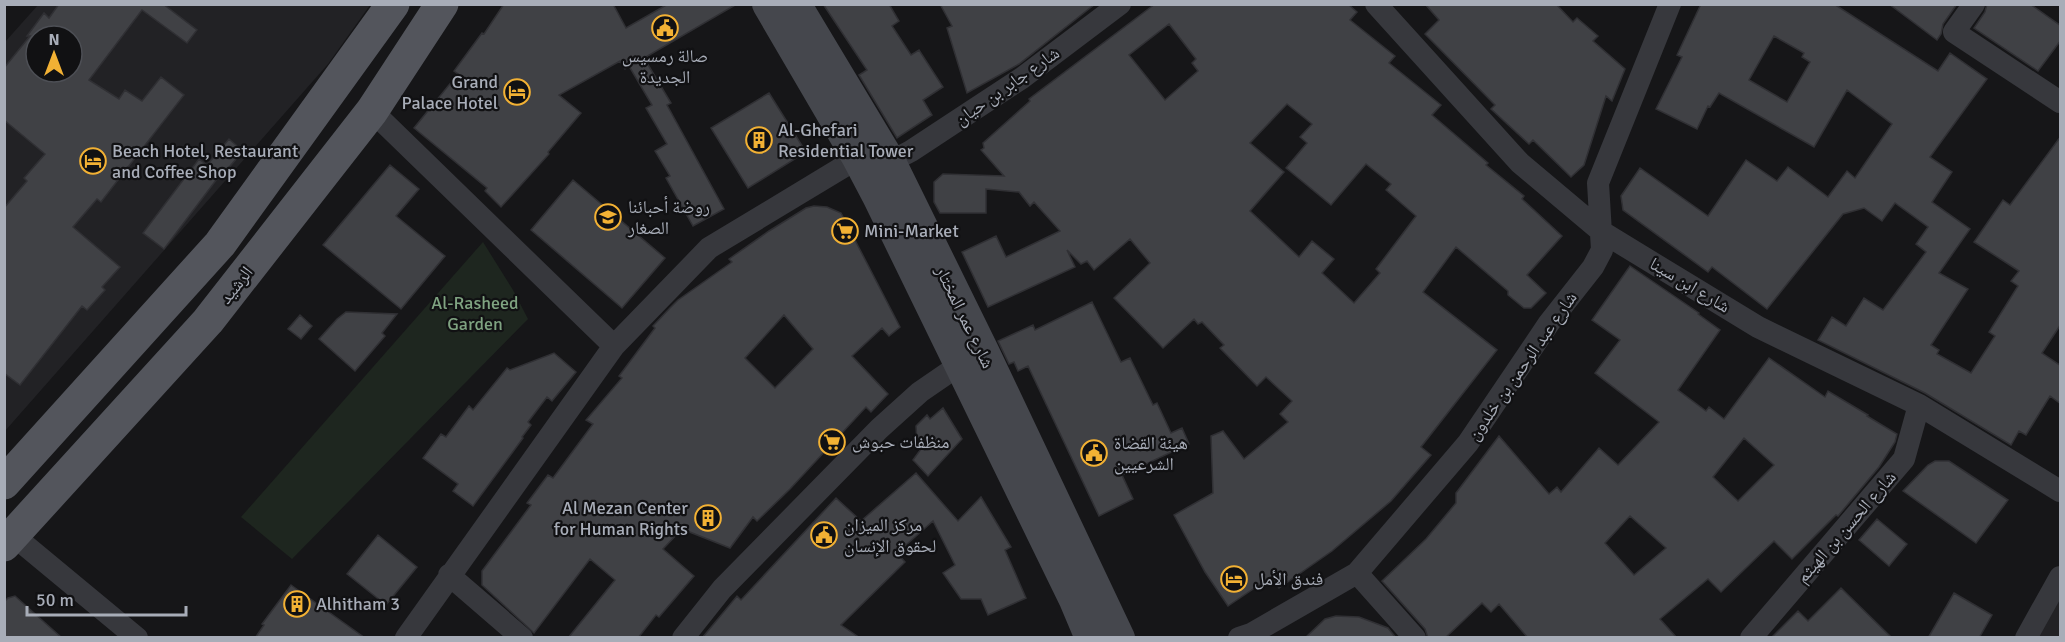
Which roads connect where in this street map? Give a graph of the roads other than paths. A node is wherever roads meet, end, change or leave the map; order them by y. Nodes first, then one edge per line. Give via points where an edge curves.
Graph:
1 (393, 4) edge
2 (442, 4) edge
3 (768, 4) edge
4 (795, 4) edge
5 (1120, 4) edge
6 (1376, 4) edge
7 (1670, 4) edge
8 (1974, 4) edge
9 (2061, 102) edge
10 (372, 111) junction
11 (877, 158) junction
12 (1602, 232) junction
13 (614, 346) junction
14 (971, 358) junction
15 (1919, 405) junction
16 (4, 483) edge
17 (2061, 491) edge
18 (9, 540) edge
19 (1357, 573) junction
20 (449, 575) junction
21 (2061, 578) edge
22 (137, 638) edge
23 (406, 638) edge
24 (522, 638) edge
25 (683, 638) edge
26 (1091, 638) edge
27 (1119, 638) edge
28 (1239, 638) edge
29 (1415, 638) edge
30 (1751, 638) edge
31 (2026, 638) edge

1 - 16 main road via 220,244
2 - 10 main road, الرشيد
3 - 11 main road, شارع عمر المختار
4 - 11 main road, شارع عمر المختار
5 - 11 street, شارع جابر بن حيان via 1022,78 911,151
6 - 12 street, شارع ابن سينا via 1520,163
7 - 12 street, شارع عبد الرحمن بن خلدون via 1598,183
8 - 9 street via 1954,32
10 - 13 street
10 - 18 main road, الرشيد via 208,321
11 - 13 street, شارع جابر بن حيان via 709,248
11 - 14 main road, شارع عمر المختار
12 - 15 street, شارع ابن سينا via 1758,327
12 - 19 street, شارع عبد الرحمن بن خلدون via 1602,250 1593,267 1549,323 1468,443
13 - 20 street, شارع جابر بن حيان
14 - 25 street via 920,392 879,429 722,589
14 - 26 main road, شارع عمر المختار
14 - 27 main road, شارع عمر المختار
15 - 17 street, شارع ابن سينا
15 - 30 street, شارع الحسن بن الهيثم via 1904,459
18 - 22 street
19 - 28 street, شارع عبد الرحمن بن خلدون
19 - 29 street
20 - 23 street, شارع جابر بن حيان
20 - 24 street
21 - 31 street

